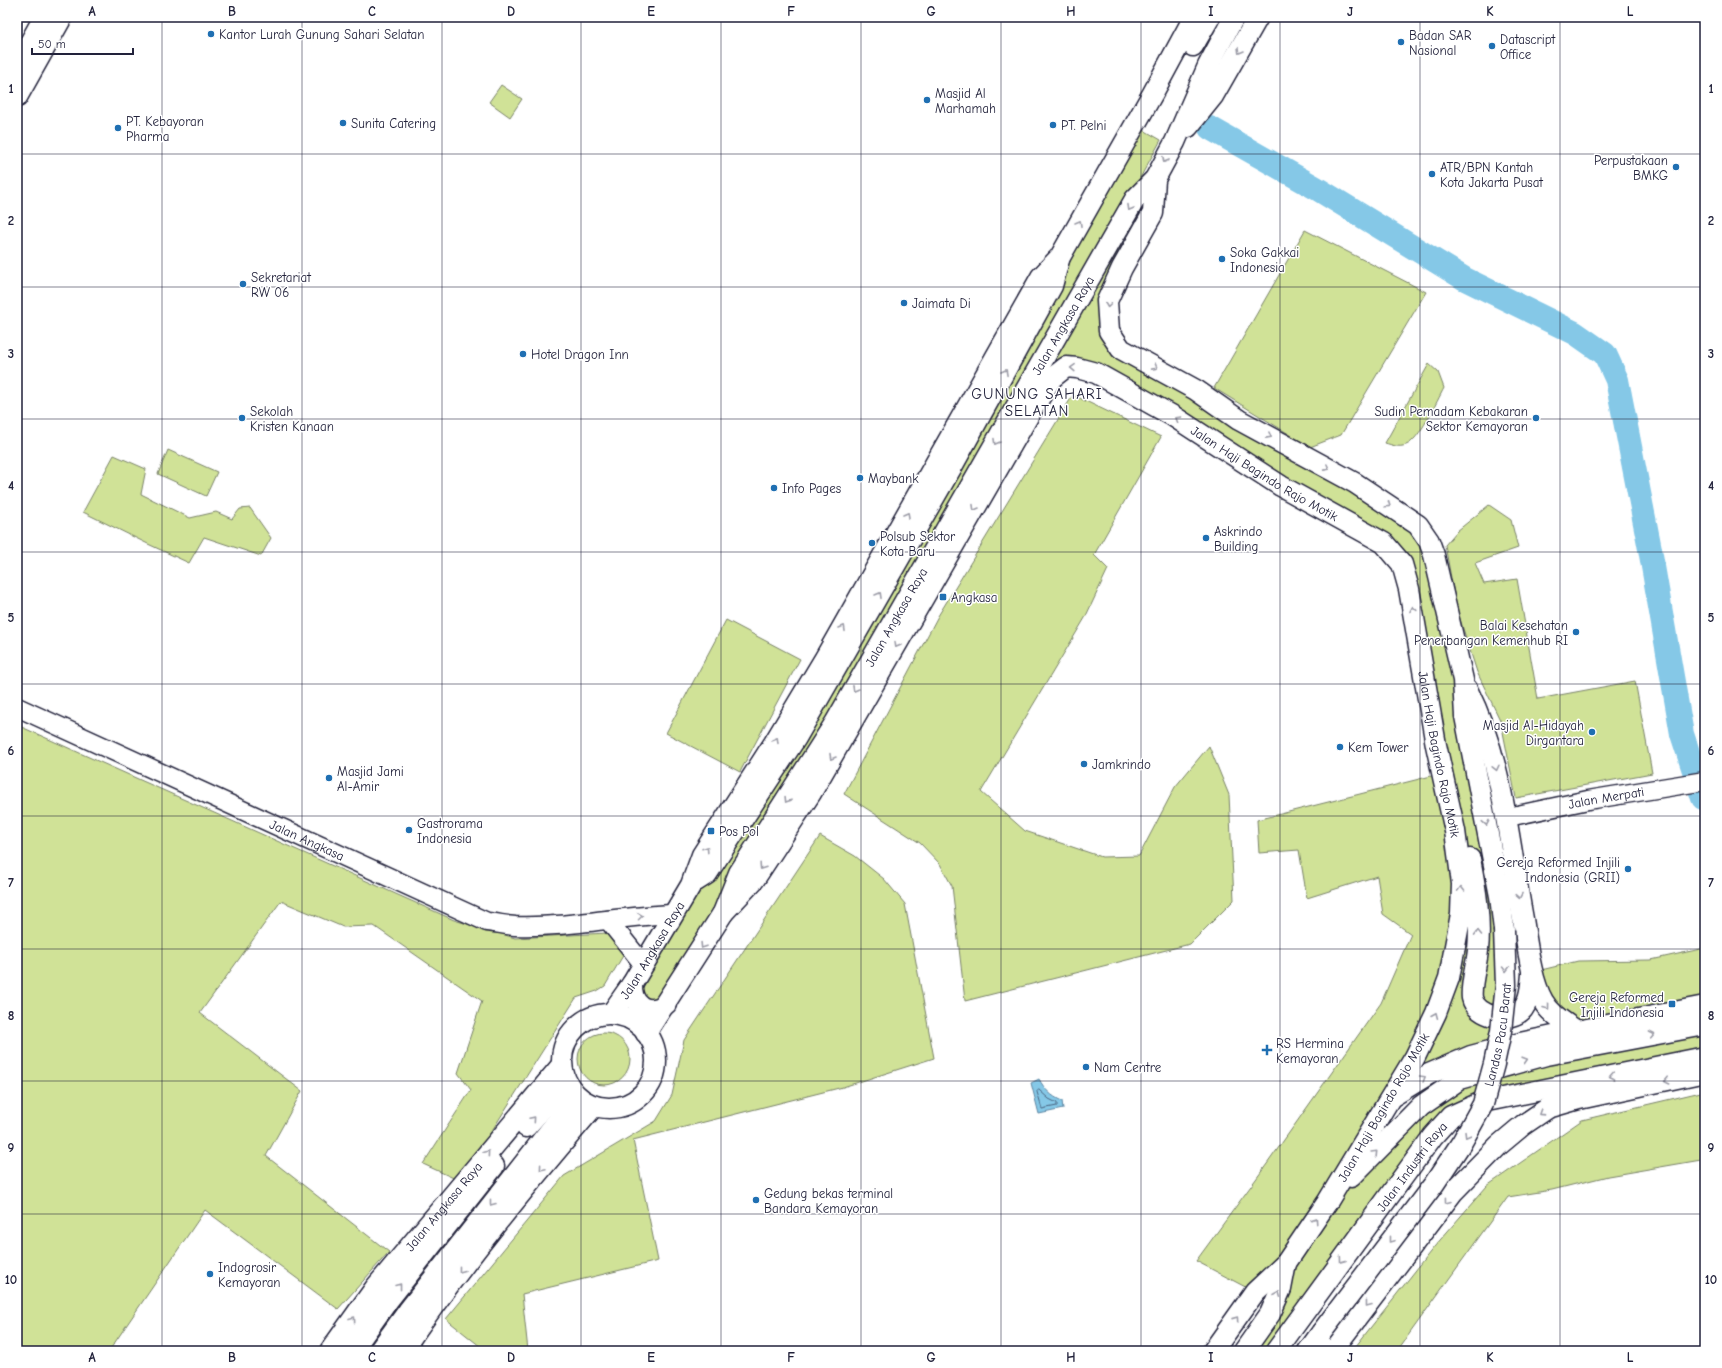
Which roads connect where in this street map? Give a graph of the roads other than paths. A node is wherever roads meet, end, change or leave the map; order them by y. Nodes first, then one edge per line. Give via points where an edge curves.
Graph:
1 (44, 17) edge
2 (62, 17) edge
3 (1194, 17) edge
4 (1210, 17) edge
5 (1234, 17) edge
6 (1258, 17) edge
7 (17, 66) edge
8 (1153, 93) junction
9 (17, 97) edge
10 (1175, 142) junction
11 (1155, 179) junction
12 (1060, 257) junction
13 (1096, 373) joint
14 (1030, 413) junction
15 (1010, 418) junction
16 (985, 460) junction
17 (953, 465) junction
18 (931, 472) junction
19 (987, 487) junction
20 (1463, 680) junction
21 (17, 707) edge
22 (1699, 783) edge
23 (1449, 799) junction
24 (1508, 817) junction
25 (692, 885) junction
26 (723, 913) junction
27 (673, 914) junction
28 (608, 920) junction
29 (643, 964) junction
30 (1533, 972) junction
31 (632, 984) junction
32 (666, 1004) junction
33 (1705, 1006) edge
34 (611, 1014) junction
35 (1705, 1025) edge
36 (1577, 1031) junction
37 (646, 1034) junction
38 (1705, 1057) edge
39 (1705, 1072) edge
40 (575, 1087) junction
41 (1390, 1098) junction
42 (1328, 1201) junction
43 (1286, 1263) junction
44 (1318, 1343) edge
45 (330, 1351) edge
46 (352, 1351) edge
47 (379, 1351) edge
48 (402, 1351) edge
49 (1213, 1351) edge
50 (1244, 1351) edge
51 (1276, 1351) edge
52 (1298, 1351) edge

1 - 7 main road
2 - 9 main road
3 - 8 main road, Jalan Angkasa Raya
4 - 8 main road, Jalan Angkasa Raya via 1181,62
5 - 10 main road, Jalan Angkasa Raya via 1208,66
6 -> 10 main road, Jalan Angkasa Raya via 1213,96
12 -> 8 main road, Jalan Angkasa Raya
10 -> 11 main road, Jalan Angkasa Raya
11 -> 15 main road, Jalan Angkasa Raya via 1135,199
11 -> 20 main road, Jalan Angkasa Raya via 1153,213 1107,301 1109,331 1121,349 1196,390 1239,420 1355,483 1418,525 1429,541 1434,555
17 -> 12 main road, Jalan Angkasa Raya via 1052,286
12 - 18 main road, Jalan Angkasa Raya via 1041,278
13 -> 14 main road, Jalan Angkasa Raya via 1066,368 1052,378
23 -> 13 main road, Jalan Haji Bagindo Rajo Motik via 1436,745 1409,589 1402,564 1392,551 1384,543 1281,486 1173,416
14 - 15 main road
14 - 19 main road, Jalan Angkasa Raya
15 -> 16 main road, Jalan Angkasa Raya
16 - 19 main road
16 -> 26 main road, Jalan Angkasa Raya via 835,723 740,873
17 - 18 main road
25 -> 17 main road, Jalan Angkasa Raya via 707,874 796,738
25 -> 18 main road, Jalan Angkasa Raya via 702,855 826,658
19 -> 26 main road, Jalan Angkasa Raya via 811,793 754,880
20 -> 24 main road via 1478,711 1494,758
20 -> 44 main road, Landas Pacu Barat, bridge via 1465,716 1500,896 1504,930 1506,985 1494,1064 1483,1104 1462,1142
21 - 28 street, Jalan Angkasa via 487,922 514,926
22 - 24 street, Jalan Merpati via 1588,800
30 -> 23 main road via 1526,1002 1516,1015 1496,1016 1476,1006 1472,998 1478,950 1476,890 1461,819
41 -> 23 main road, Jalan Haji Bagindo Rajo Motik via 1415,1057 1436,1013 1449,978 1456,944 1462,884
24 -> 30 main road via 1517,886
25 - 27 main road, Jalan Angkasa Raya
26 -> 32 main road, Jalan Angkasa Raya
28 -> 27 street, Jalan Angkasa
27 - 29 main road, Jalan Angkasa Raya
28 - 29 street
29 - 31 main road, Jalan Angkasa Raya
30 -> 36 main road via 1542,1001 1553,1014
31 - 32 main road via 634,999 643,1007 654,1009
31 - 34 main road, Jalan Angkasa Raya
32 - 37 main road, Jalan Angkasa Raya
33 - 36 main road
34 - 37 main road via 631,1020
34 - 40 main road via 588,1019 579,1025 565,1044
42 -> 35 main road via 1421,1106 1460,1078 1546,1054
41 -> 36 main road via 1429,1074 1471,1056
37 - 40 main road via 654,1051 655,1061 651,1080 636,1099 622,1106 608,1108
38 -> 51 main road, Jalan Industri Raya via 1482,1102 1451,1116 1412,1162
39 -> 44 main road via 1548,1108 1523,1125 1499,1144 1453,1192 1342,1337
45 -> 40 main road, Jalan Angkasa Raya via 375,1288
46 -> 40 main road, Jalan Angkasa Raya via 389,1299 513,1142
40 -> 47 main road
40 -> 48 main road via 516,1199 422,1320
41 - 42 main road, Jalan Haji Bagindo Rajo Motik
43 -> 42 main road, Jalan Haji Bagindo Rajo Motik
49 -> 43 main road, Jalan Haji Bagindo Rajo Motik via 1255,1292
50 -> 43 main road, Jalan Haji Bagindo Rajo Motik via 1270,1314 1281,1289
44 - 52 main road

